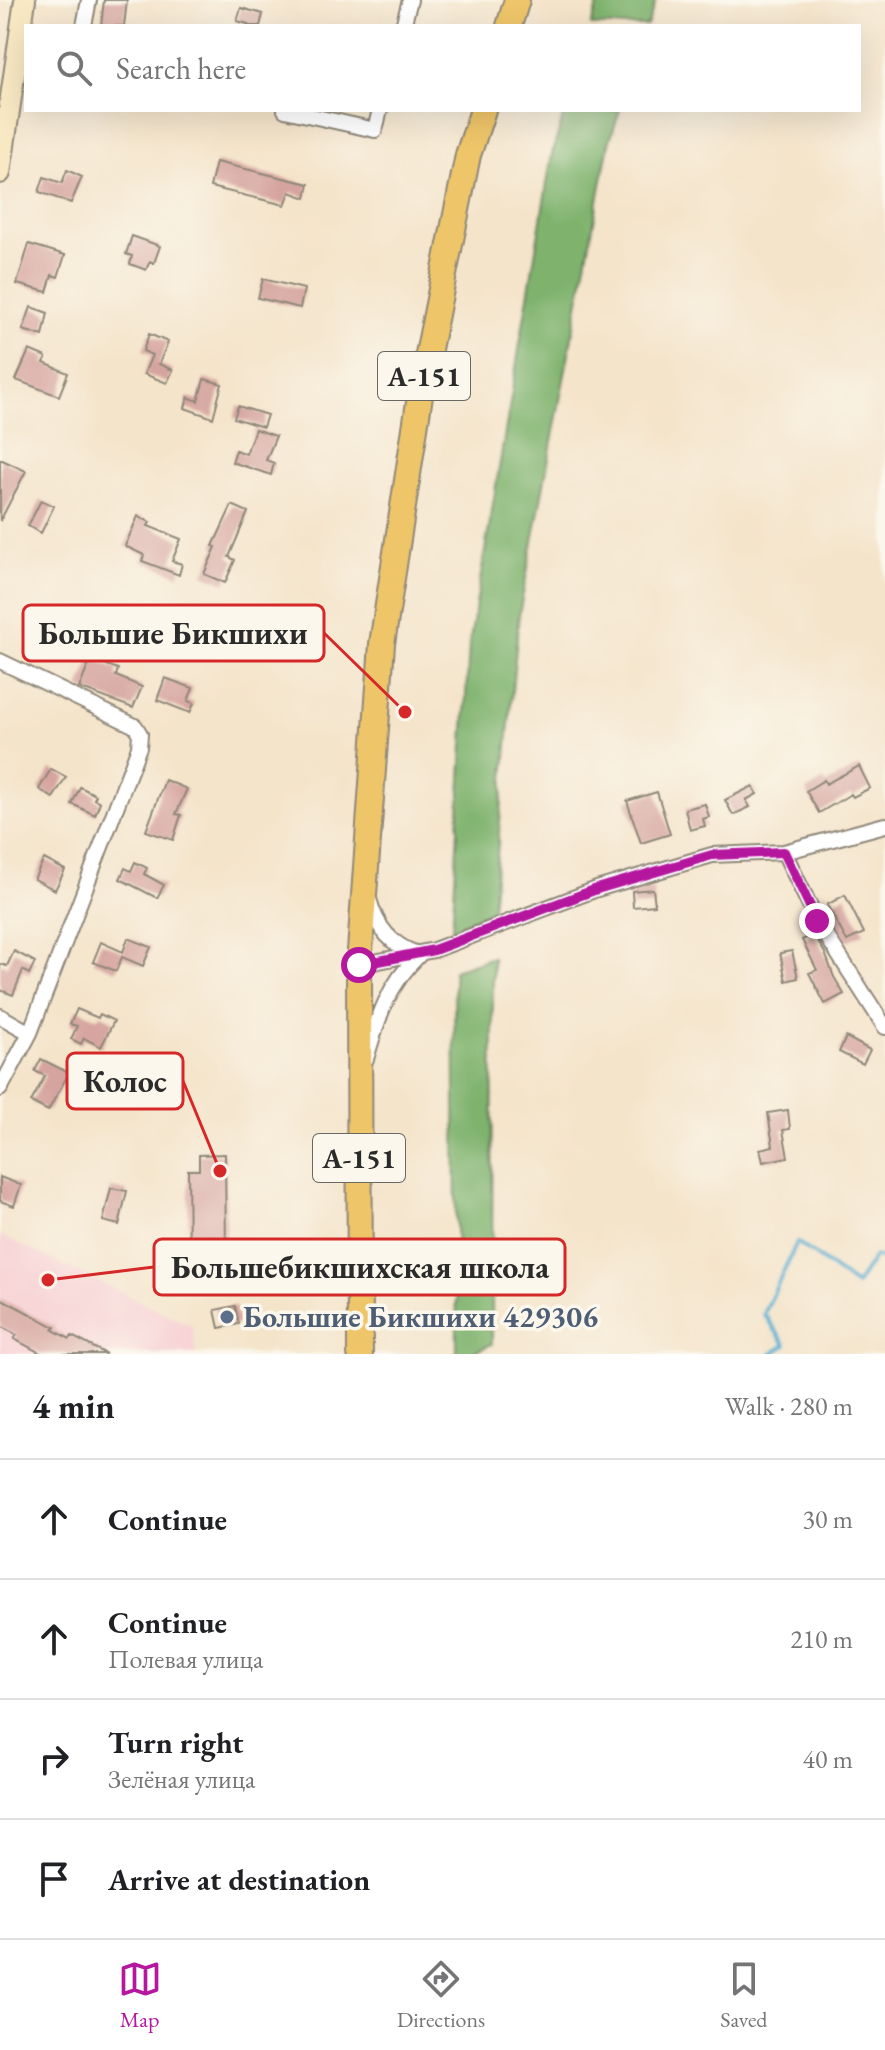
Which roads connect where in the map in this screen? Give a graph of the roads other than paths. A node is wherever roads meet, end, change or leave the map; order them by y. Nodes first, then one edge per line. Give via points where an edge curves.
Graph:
1 (25, 0) edge
2 (89, 0) edge
3 (410, 0) edge
4 (517, 0) edge
5 (84, 24) edge
6 (404, 24) edge
7 (510, 24) edge
8 (22, 50) edge
9 (294, 112) edge
10 (380, 112) edge
11 (482, 112) edge
12 (0, 173) edge
13 (0, 661) edge
14 (885, 825) edge
15 (784, 852) junction
16 (365, 879) junction
17 (419, 954) junction
18 (359, 965) junction
19 (0, 1016) edge
20 (885, 1027) edge
21 (30, 1033) junction
22 (359, 1087) junction
23 (0, 1089) edge
24 (360, 1354) edge

1 - 8 street
2 - 5 street
3 - 6 street
4 - 7 highway
8 - 12 street
9 - 10 street via 375,130
11 - 16 highway, А-151 via 468,155 421,389 382,644
13 - 21 street via 135,726 140,734
14 - 15 street
15 - 17 street via 712,855 597,889
15 - 20 street via 817,921
16 - 17 street via 372,912 391,941
16 - 18 highway, А-151
17 - 18 street
17 - 22 street via 381,1006
18 - 22 highway, А-151
19 - 21 street
21 - 23 street
22 - 24 highway, А-151

